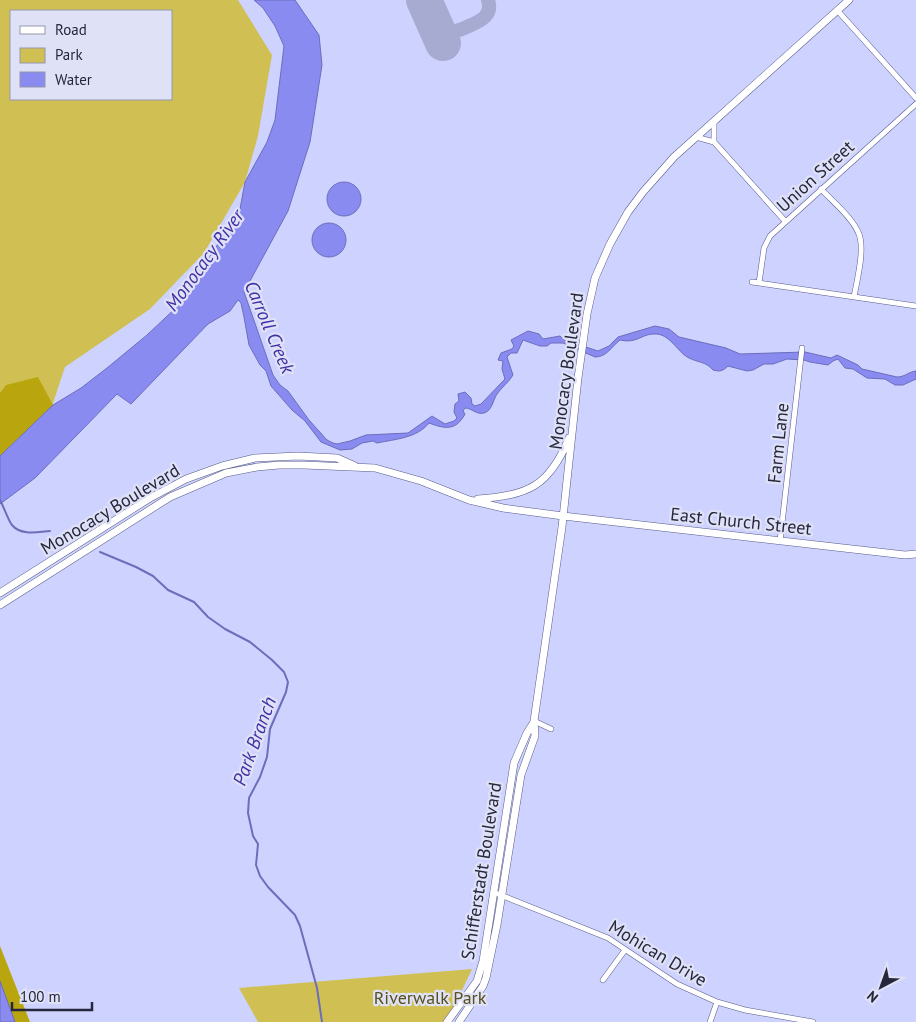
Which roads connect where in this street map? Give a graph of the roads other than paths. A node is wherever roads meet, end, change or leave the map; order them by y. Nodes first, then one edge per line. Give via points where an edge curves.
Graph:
1 (848, 0) edge
2 (837, 10) junction
3 (916, 98) edge
4 (916, 104) edge
5 (714, 121) junction
6 (696, 137) junction
7 (714, 142) junction
8 (821, 189) junction
9 (785, 222) junction
10 (752, 282) dead end
11 (759, 283) junction
12 (854, 297) junction
13 (916, 306) edge
14 (802, 348) dead end
15 (572, 431) junction
16 (358, 467) junction
17 (470, 500) junction
18 (563, 516) junction
19 (780, 540) junction
20 (916, 554) edge
21 (0, 593) edge
22 (0, 605) edge
23 (534, 721) junction
24 (551, 729) dead end
25 (493, 892) junction
26 (501, 895) junction
27 (625, 950) junction
28 (603, 980) dead end
29 (717, 1002) junction
30 (453, 1021) edge
31 (710, 1022) edge
32 (813, 1022) edge

1 - 2 main road, Monocacy Boulevard
2 - 3 street
2 - 5 main road, Monocacy Boulevard
4 - 8 street, Union Street
5 - 6 main road, Monocacy Boulevard
5 - 7 street
6 - 7 street
6 - 15 main road, Monocacy Boulevard via 674,157 628,212 595,278 587,314
7 - 9 street
8 - 9 street, Union Street
8 - 12 street via 859,234 861,251
9 - 11 street, Union Street via 770,236 764,248
10 - 11 street
11 - 12 street
12 - 13 street
14 - 19 street, Farm Lane
15 - 17 main road via 553,470 536,485 515,495
15 - 18 main road, Monocacy Boulevard
16 - 17 main road, Monocacy Boulevard via 398,474
16 - 21 main road, Monocacy Boulevard via 337,458 298,456 255,458 222,466 186,479 150,498
16 - 22 main road, Monocacy Boulevard via 257,467 219,476 170,497
17 - 18 main road, Monocacy Boulevard
18 - 19 main road, East Church Street
18 - 23 main road, Schifferstadt Boulevard
19 - 20 main road, East Church Street
23 - 24 street
23 - 25 main road, Schifferstadt Boulevard via 514,763
23 - 26 main road, Schifferstadt Boulevard via 535,736 521,775
25 - 26 street, Mohican Drive
25 - 30 main road, Schifferstadt Boulevard via 476,981
26 - 27 street, Mohican Drive via 595,932
26 - 30 main road, Schifferstadt Boulevard via 491,961 483,986
27 - 28 street
27 - 29 street, Mohican Drive via 677,984
29 - 31 street
29 - 32 street, Mohican Drive

